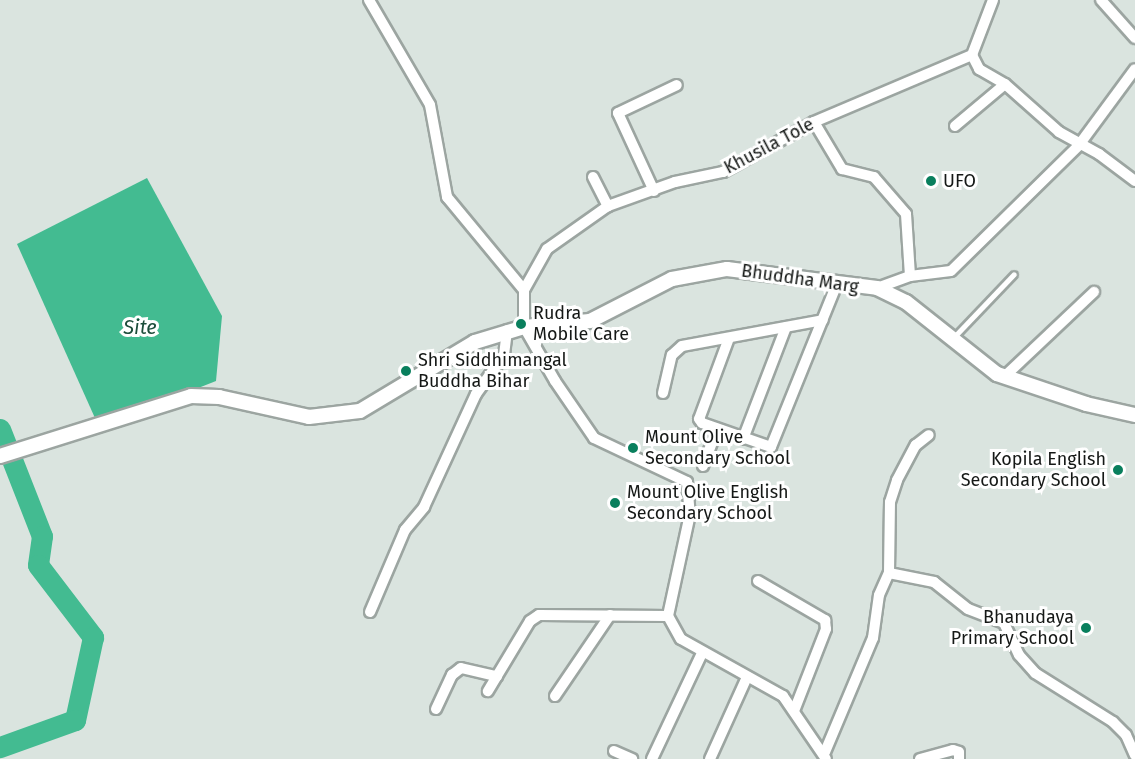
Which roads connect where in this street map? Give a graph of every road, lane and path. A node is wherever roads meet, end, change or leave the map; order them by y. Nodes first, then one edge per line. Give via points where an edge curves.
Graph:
1 (369, 0) edge
2 (993, 0) edge
3 (1101, 0) edge
4 (1135, 38) edge
5 (972, 55) junction
6 (1135, 69) edge
7 (1005, 84) junction
8 (677, 85) dead end
9 (814, 122) junction
10 (955, 126) dead end
11 (1079, 145) junction
12 (593, 177) dead end
13 (1135, 181) edge
14 (654, 191) junction
15 (608, 206) junction
16 (1014, 274) dead end
17 (910, 276) junction
18 (836, 286) junction
19 (877, 288) junction
20 (524, 290) junction
21 (1094, 292) dead end
22 (824, 320) junction
23 (524, 327) junction
24 (786, 327) junction
25 (507, 330) junction
26 (729, 338) junction
27 (952, 340) junction
28 (1004, 377) junction
29 (663, 393) dead end
30 (1135, 415) edge
31 (717, 429) junction
32 (929, 435) dead end
33 (742, 439) junction
34 (0, 456) edge
35 (703, 466) dead end
36 (888, 573) junction
37 (758, 581) dead end
38 (370, 612) dead end
39 (610, 615) junction
40 (668, 616) junction
41 (702, 653) junction
42 (497, 676) junction
43 (747, 677) junction
44 (488, 691) dead end
45 (555, 696) dead end
46 (436, 709) dead end
47 (795, 711) junction
48 (614, 751) dead end
49 (825, 756) edge
50 (1135, 756) edge
51 (632, 759) edge
52 (652, 759) edge
53 (710, 759) edge
54 (920, 759) edge
55 (959, 759) edge

1 - 20 street via 430,105 447,197
2 - 5 street
3 - 4 street
5 - 7 street via 979,69
5 - 9 street, Khusila Tole
6 - 11 street
7 - 10 street
7 - 11 street
8 - 14 street via 618,113
9 - 14 street, Khusila Tole via 723,172 675,182
9 - 17 street via 842,169 874,177 906,214
11 - 13 street via 1100,154
11 - 17 street via 951,271
12 - 15 street
14 - 15 street, Khusila Tole
15 - 20 street, Khusila Tole via 547,249
16 - 27 lane
17 - 19 street
18 - 19 street, Bhuddha Marg
18 - 22 street
18 - 23 street, Bhuddha Marg via 756,270 703,271 672,279 590,321
19 - 27 street, Bhuddha Marg via 906,302
20 - 23 street
21 - 28 street
22 - 24 street
22 - 33 street via 776,442 765,447
23 - 25 street, Bhuddha Marg
23 - 40 street via 594,438 687,482 690,514
24 - 26 street
24 - 33 street
25 - 34 street, Bhuddha Marg via 476,342 360,411 309,417 219,397 191,396
25 - 38 street via 504,355 476,394 424,507 405,530
26 - 29 street via 676,349
26 - 31 street via 699,413 702,423
27 - 28 street, Bhuddha Marg
28 - 30 street, Bhuddha Marg
31 - 33 street
31 - 35 street
32 - 36 street via 916,445 890,502
36 - 49 street via 879,595 873,638
36 - 50 street via 934,582 968,609 993,615 1004,623 1019,655 1035,673 1113,722 1126,735
37 - 47 street via 825,620 826,629
39 - 40 street
39 - 42 street via 539,615 530,621
39 - 45 street
40 - 41 street via 681,639
41 - 43 street
41 - 52 street
42 - 44 street
42 - 46 street via 461,668 452,675
43 - 47 street via 783,696
43 - 53 street
47 - 49 street
48 - 51 street
54 - 55 street via 953,750 959,752

